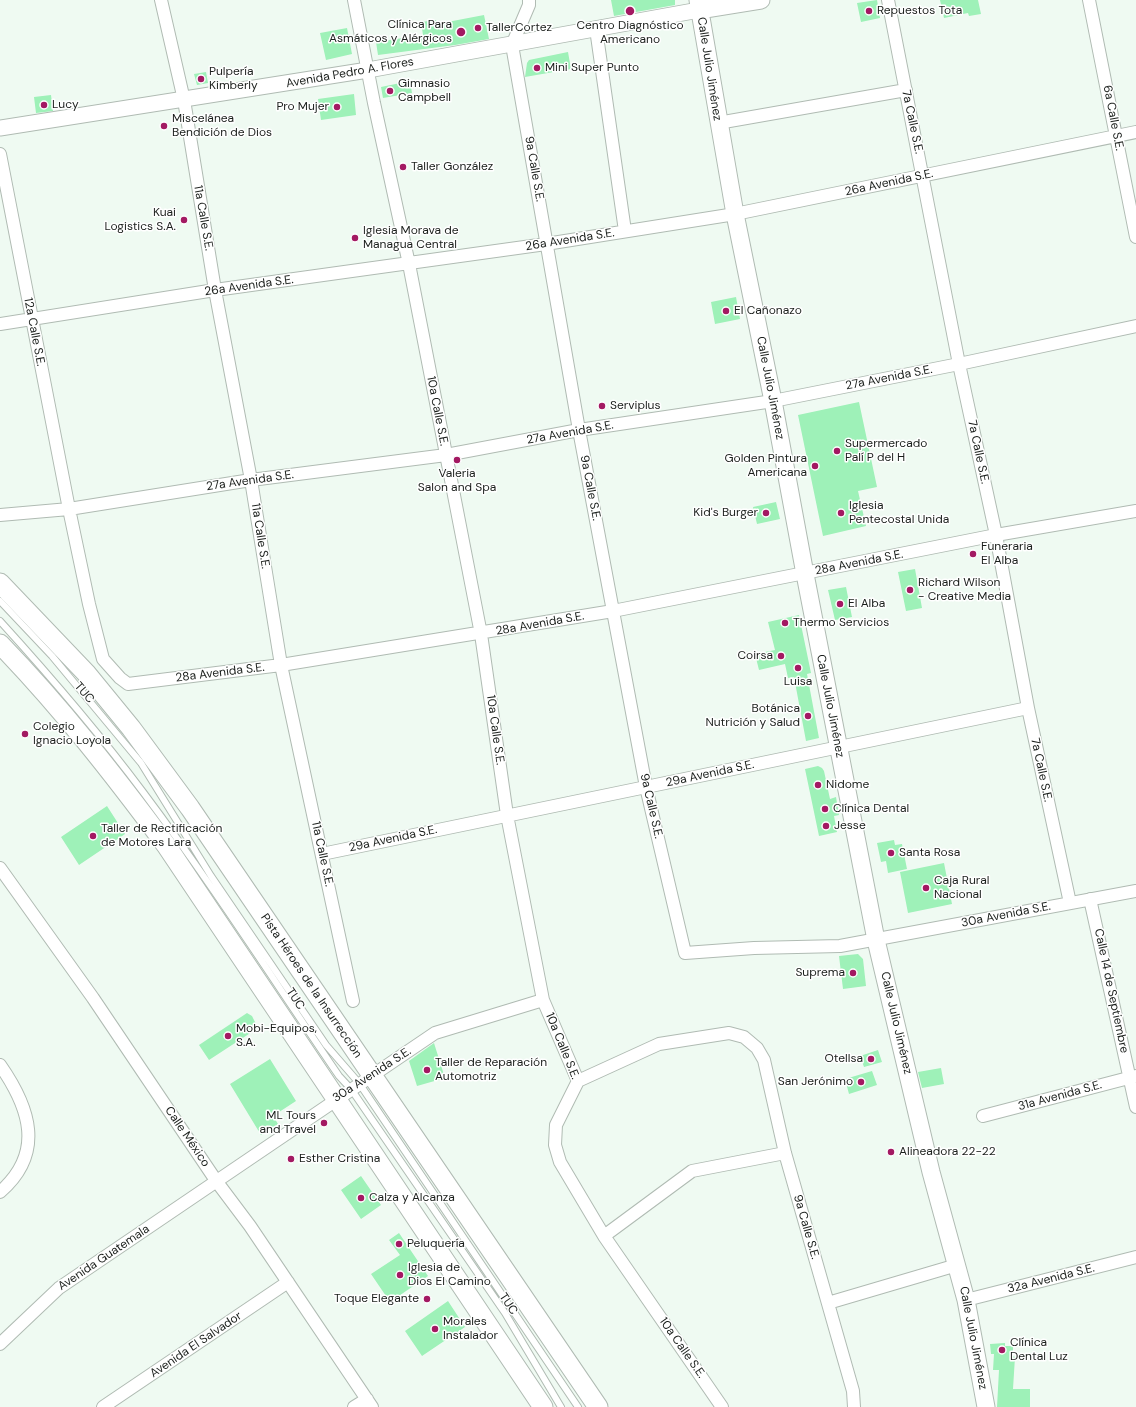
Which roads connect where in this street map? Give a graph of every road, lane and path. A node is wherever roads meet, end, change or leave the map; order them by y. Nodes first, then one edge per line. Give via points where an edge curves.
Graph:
1 (161, 0) edge
2 (354, 0) edge
3 (529, 0) edge
4 (761, 0) edge
5 (888, 0) edge
6 (1089, 0) edge
7 (699, 5) edge
8 (596, 29) junction
9 (512, 45) junction
10 (368, 70) junction
11 (906, 90) junction
12 (184, 100) junction
13 (718, 123) junction
14 (0, 128) edge
15 (1136, 132) edge
16 (1116, 136) junction
17 (0, 154) edge
18 (924, 176) junction
19 (735, 214) junction
20 (625, 232) junction
21 (1136, 237) edge
22 (546, 244) junction
23 (409, 264) junction
24 (215, 290) junction
25 (31, 320) junction
26 (0, 324) edge
27 (1136, 326) edge
28 (959, 364) junction
29 (774, 401) junction
30 (579, 430) junction
31 (446, 456) junction
32 (251, 480) junction
33 (69, 509) junction
34 (1136, 511) edge
35 (0, 515) edge
36 (996, 535) junction
37 (805, 574) junction
38 (0, 583) edge
39 (0, 601) edge
40 (613, 611) junction
41 (0, 621) edge
42 (481, 634) junction
43 (2, 652) edge
44 (281, 665) junction
45 (1028, 708) junction
46 (838, 747) junction
47 (646, 787) junction
48 (508, 815) junction
49 (322, 854) junction
50 (1, 873) edge
51 (1136, 891) edge
52 (1090, 899) junction
53 (1070, 903) junction
54 (876, 940) junction
55 (685, 953) joint
56 (543, 1000) junction
57 (353, 1001) dead end
58 (0, 1065) edge
59 (1133, 1077) edge
60 (578, 1081) junction
61 (361, 1082) junction
62 (335, 1099) junction
63 (1136, 1107) edge
64 (983, 1116) dead end
65 (785, 1153) junction
66 (217, 1182) junction
67 (0, 1192) edge
68 (604, 1236) junction
69 (1136, 1257) edge
70 (957, 1265) junction
71 (288, 1282) junction
72 (966, 1300) junction
73 (828, 1303) junction
74 (0, 1344) edge
75 (370, 1403) edge
76 (103, 1407) edge
77 (354, 1407) edge
78 (543, 1407) edge
79 (562, 1407) edge
80 (578, 1407) edge
81 (598, 1407) edge
82 (722, 1407) edge
83 (854, 1407) edge
84 (986, 1407) edge

1 - 12 street, 11a Calle S.E.
2 - 10 street, 10a Calle S.E.
3 - 9 street
4 - 7 main road
5 - 11 street, 7a Calle S.E.
6 - 16 street, 6a Calle S.E.
7 - 8 street, Avenida Pedro A. Flores
7 - 13 main road, Calle Julio Jiménez
8 - 9 street, Avenida Pedro A. Flores
8 - 20 street
9 - 10 street, Avenida Pedro A. Flores
9 - 22 street, 9a Calle S.E.
10 - 12 street, Avenida Pedro A. Flores
10 - 23 street, 10a Calle S.E.
11 - 13 street
11 - 18 street, 7a Calle S.E.
12 - 14 street, Avenida Pedro A. Flores
12 - 24 street, 11a Calle S.E.
13 - 19 main road, Calle Julio Jiménez
15 - 16 street, 26a Avenida S.E.
16 - 18 street, 26a Avenida S.E.
16 - 21 street, 6a Calle S.E.
17 - 25 street, 12a Calle S.E.
18 - 19 street, 26a Avenida S.E.
18 - 28 street, 7a Calle S.E.
19 - 20 street, 26a Avenida S.E.
19 - 29 main road, Calle Julio Jiménez
20 - 22 street, 26a Avenida S.E.
22 - 23 street, 26a Avenida S.E.
22 - 30 street, 9a Calle S.E.
23 - 24 street, 26a Avenida S.E.
23 - 31 street, 10a Calle S.E.
24 - 25 street, 26a Avenida S.E.
24 - 32 street, 11a Calle S.E.
25 - 26 street, 26a Avenida S.E.
25 - 33 street, 12a Calle S.E.
27 - 28 street, 27a Avenida S.E.
28 - 29 street, 27a Avenida S.E.
28 - 36 street, 7a Calle S.E.
29 - 30 street, 27a Avenida S.E.
29 - 37 main road, Calle Julio Jiménez
30 - 31 street, 27a Avenida S.E.
30 - 40 street, 9a Calle S.E.
31 - 32 street, 27a Avenida S.E.
31 - 42 street, 10a Calle S.E.
32 - 33 street, 27a Avenida S.E.
32 - 44 street, 11a Calle S.E.
33 - 35 street, 27a Avenida S.E.
33 - 44 street, 28a Avenida S.E. via 103,659 128,684
34 - 36 street, 28a Avenida S.E.
36 - 37 street, 28a Avenida S.E.
36 - 45 street, 7a Calle S.E.
37 - 40 street, 28a Avenida S.E.
37 - 46 main road, Calle Julio Jiménez
38 - 61 main road, Pista Héroes de la Insurrección via 86,673 131,728 190,808
39 - 61 lane, TUC via 52,656 141,763 211,876 326,1045
40 - 42 street, 28a Avenida S.E.
40 - 47 street, 9a Calle S.E.
41 - 61 lane, TUC via 49,676 143,792 209,884 339,1076
42 - 44 street, 28a Avenida S.E.
42 - 48 street, 10a Calle S.E.
43 - 62 main road via 73,724 116,777 166,845
44 - 49 street, 11a Calle S.E.
45 - 46 street, 29a Avenida S.E.
45 - 53 street, 7a Calle S.E.
46 - 47 street, 29a Avenida S.E.
46 - 54 main road, Calle Julio Jiménez
47 - 48 street, 29a Avenida S.E.
47 - 55 street, 9a Calle S.E.
48 - 49 street, 29a Avenida S.E.
48 - 56 street, 10a Calle S.E.
49 - 57 street, 11a Calle S.E.
50 - 66 street, Calle México via 98,1005
51 - 52 street, 30a Avenida S.E.
52 - 53 street, 30a Avenida S.E.
52 - 59 street, Calle 14 de Septiembre
53 - 54 street, 30a Avenida S.E.
54 - 55 street, 30a Avenida S.E. via 840,946
54 - 70 main road, Calle Julio Jiménez
56 - 60 street, 10a Calle S.E.
56 - 61 street, 30a Avenida S.E. via 435,1033
58 - 67 street via 14,1085 28,1119 28,1153 11,1182
59 - 63 street, Calle 14 de Septiembre
59 - 64 street, 31a Avenida S.E.
60 - 65 street, 9a Calle S.E. via 658,1044 729,1033 744,1038 757,1048 764,1060
60 - 68 street, 10a Calle S.E. via 556,1125 555,1145 560,1162
61 - 62 street, 30a Avenida S.E.
61 - 79 lane, TUC
61 - 80 lane, TUC
61 - 81 main road, Pista Héroes de la Insurrección
62 - 66 street, 30a Avenida S.E.
62 - 78 main road
65 - 68 street via 692,1171
65 - 73 street, 9a Calle S.E.
66 - 71 street, Calle México
66 - 74 street, Avenida Guatemala via 59,1288
68 - 82 street, 10a Calle S.E.
69 - 72 street, 32a Avenida S.E.
70 - 72 main road, Calle Julio Jiménez
70 - 73 street
71 - 75 street, Calle México
71 - 76 street, Avenida El Salvador
72 - 84 main road, Calle Julio Jiménez
73 - 83 street, 9a Calle S.E. via 853,1391
75 - 77 street

